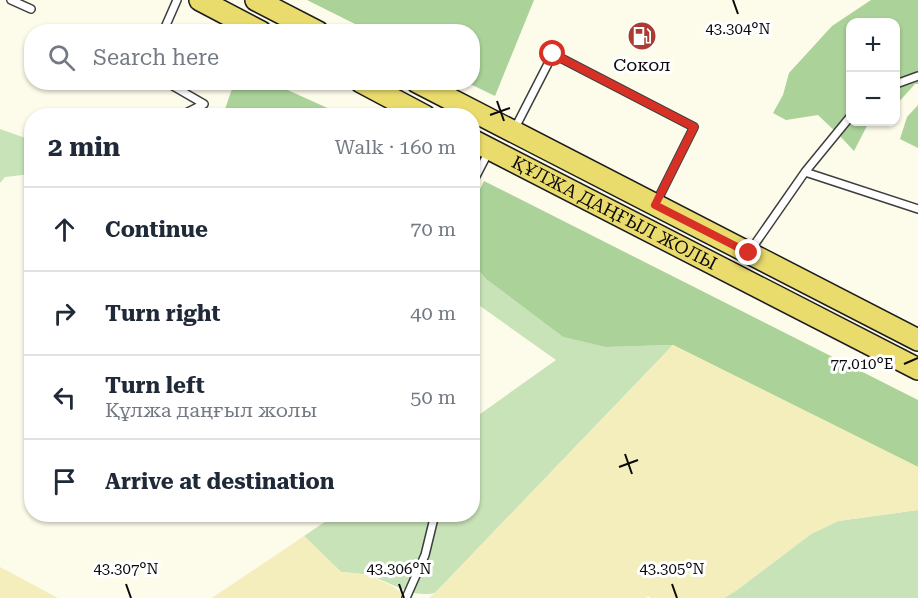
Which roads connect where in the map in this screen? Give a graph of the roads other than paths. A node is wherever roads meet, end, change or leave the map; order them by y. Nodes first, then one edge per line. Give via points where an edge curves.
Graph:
1 (11, 0) edge
2 (177, 0) edge
3 (200, 0) edge
4 (256, 0) edge
5 (31, 9) dead end
6 (166, 24) edge
7 (246, 24) edge
8 (302, 24) edge
9 (918, 76) edge
10 (900, 83) edge
11 (180, 90) edge
12 (376, 90) edge
13 (432, 90) edge
14 (196, 108) edge
15 (410, 108) edge
16 (467, 108) edge
17 (480, 115) edge
18 (846, 122) edge
19 (513, 132) junction
20 (481, 144) edge
21 (805, 172) junction
22 (655, 205) junction
23 (918, 209) edge
24 (749, 253) junction
25 (918, 340) edge
26 (918, 369) edge
27 (433, 522) edge
28 (406, 598) edge

1 - 5 lane
2 - 6 lane
3 - 7 main road
4 - 8 main road
9 - 10 lane
11 - 14 lane via 204,104
12 - 15 main road
13 - 16 main road, ҚҰЛЖА ДАҢҒЫЛ ЖОЛЫ
17 - 19 main road, ҚҰЛЖА ДАҢҒЫЛ ЖОЛЫ
18 - 21 lane
19 - 22 main road, ҚҰЛЖА ДАҢҒЫЛ ЖОЛЫ
19 - 22 lane via 553,54 694,127
20 - 26 main road, ҚҰЛЖА ДАҢҒЫЛ ЖОЛЫ
21 - 23 lane
21 - 24 lane
22 - 24 main road, ҚҰЛЖА ДАҢҒЫЛ ЖОЛЫ
24 - 25 main road, ҚҰЛЖА ДАҢҒЫЛ ЖОЛЫ
27 - 28 lane via 425,555

